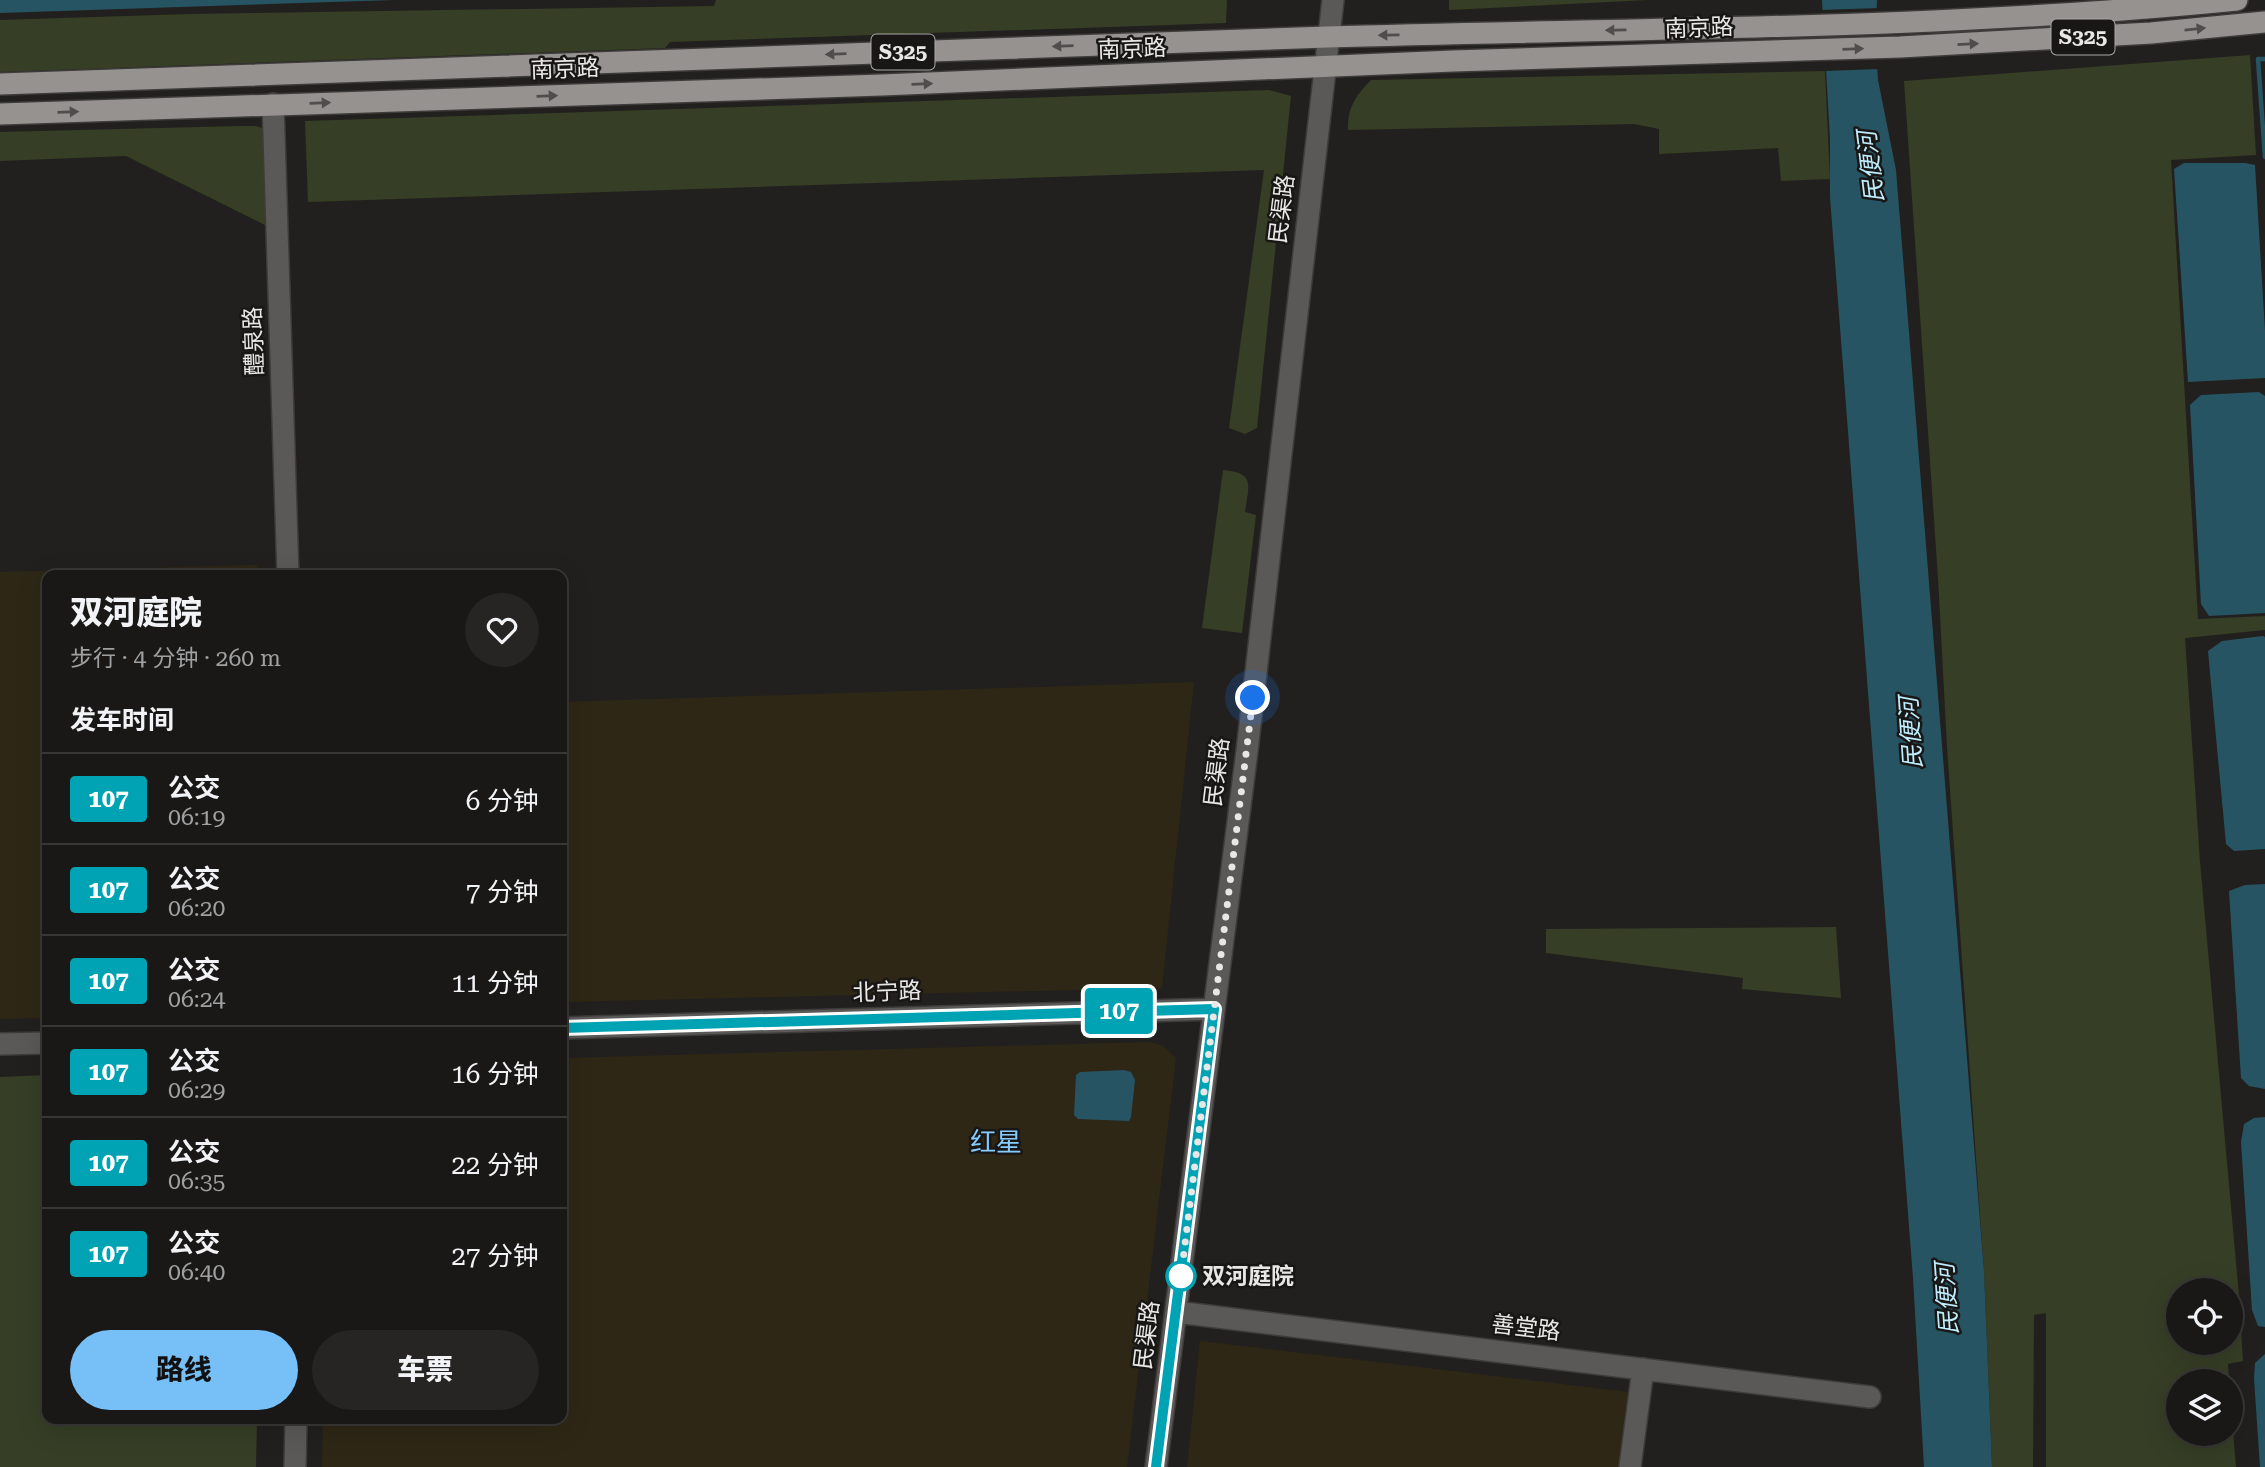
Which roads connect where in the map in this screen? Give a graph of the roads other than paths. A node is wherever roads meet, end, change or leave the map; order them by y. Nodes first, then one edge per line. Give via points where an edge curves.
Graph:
1 (1332, 0) edge
2 (2237, 0) edge
3 (2036, 7) edge
4 (2265, 22) edge
5 (1328, 37) junction
6 (1325, 68) junction
7 (0, 85) edge
8 (273, 104) junction
9 (0, 114) edge
10 (288, 570) edge
11 (1214, 1009) junction
12 (567, 1028) edge
13 (42, 1043) edge
14 (0, 1044) edge
15 (1176, 1312) junction
16 (1643, 1369) junction
17 (1870, 1397) dead end
18 (296, 1424) edge
19 (295, 1467) edge
20 (1156, 1467) edge
21 (1630, 1467) edge

1 - 5 street, 民渠路
2 - 3 main road, 南京路 / S325 via 2147,9
3 -> 5 main road, 南京路 / S325 via 1899,22 1807,26
6 -> 4 main road, 南京路 / S325 via 1900,47
5 - 6 street, 民渠路
5 -> 7 main road, 南京路 / S325
8 -> 6 main road, 南京路 / S325
6 - 11 street, 民渠路
9 -> 8 main road, 南京路 / S325
8 - 10 street, 醴泉路
11 - 12 street, 北宁路
11 - 15 street, 民渠路
13 - 14 street
15 - 16 street, 善堂路
15 - 20 street, 民渠路
16 - 17 street, 善堂路
16 - 21 street
18 - 19 street

